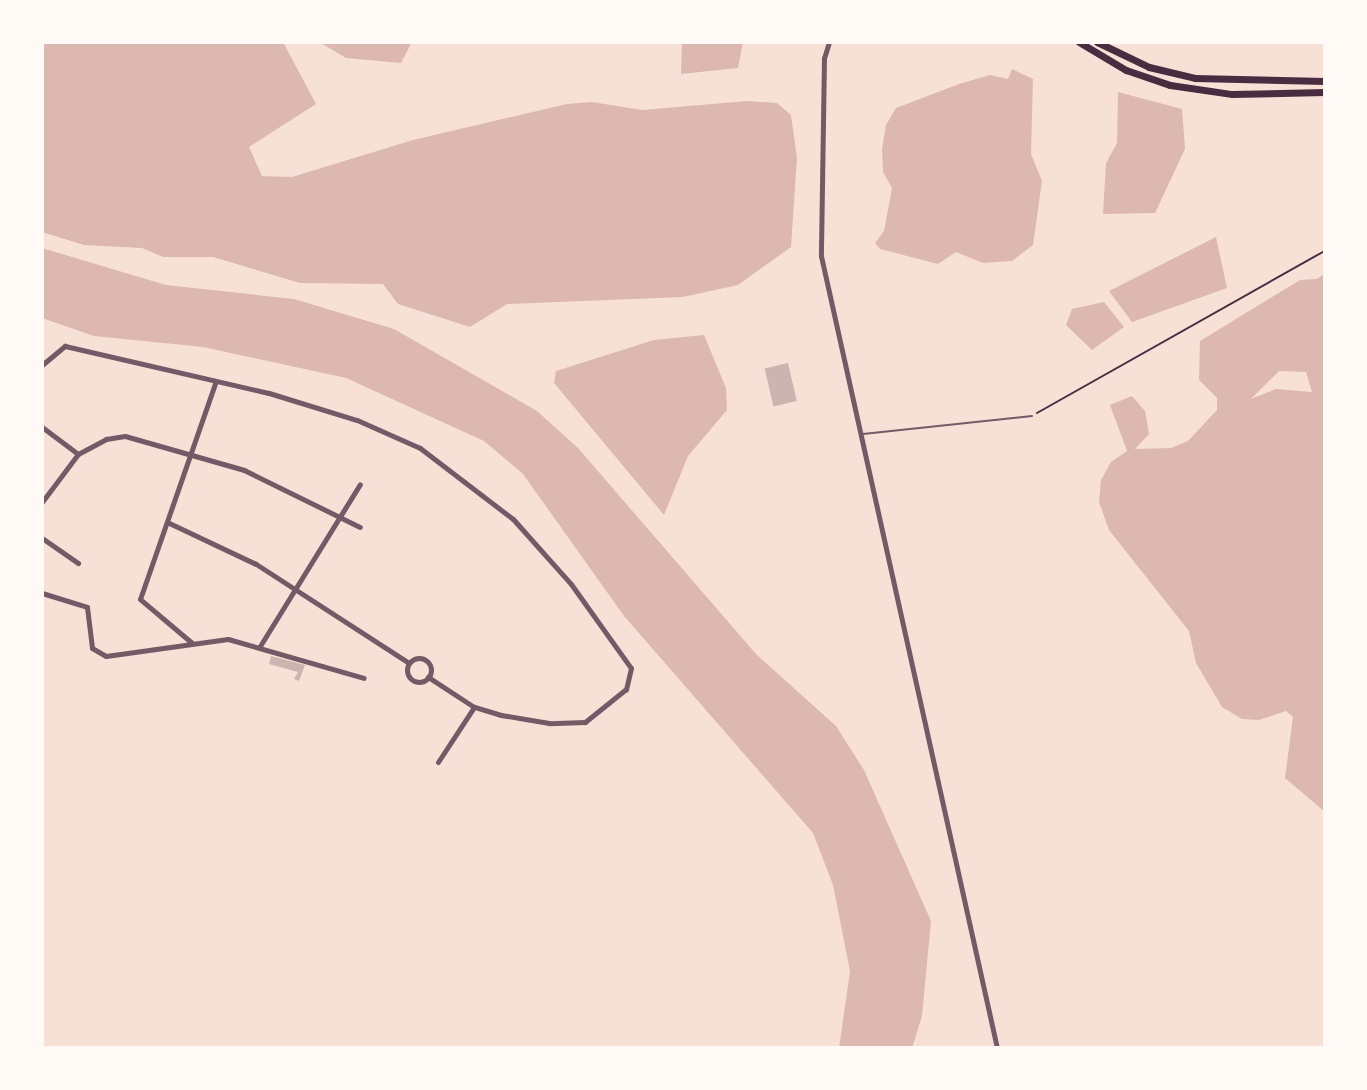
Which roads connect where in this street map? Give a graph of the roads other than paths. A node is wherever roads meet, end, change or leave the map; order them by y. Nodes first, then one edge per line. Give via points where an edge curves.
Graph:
1 (829, 42) edge
2 (1079, 42) edge
3 (1097, 42) edge
4 (1325, 81) edge
5 (1325, 92) edge
6 (42, 365) edge
7 (215, 384) junction
8 (1032, 416) road end
9 (42, 427) edge
10 (862, 434) junction
11 (190, 453) junction
12 (78, 454) junction
13 (360, 484) dead end
14 (42, 502) edge
15 (342, 516) junction
16 (167, 522) junction
17 (360, 527) dead end
18 (42, 538) edge
19 (78, 563) dead end
20 (297, 589) junction
21 (42, 593) edge
22 (192, 643) junction
23 (260, 647) junction
24 (409, 663) junction
25 (428, 677) junction
26 (364, 678) dead end
27 (474, 707) junction
28 (438, 762) dead end
29 (997, 1048) edge

1 - 10 street via 824,58 821,256
2 - 5 main road via 1126,70 1170,85 1232,94
3 - 4 main road via 1138,63 1195,78
6 - 7 street via 65,346
7 - 11 street
7 - 27 street via 269,393 357,420 420,448 478,487 571,584 631,668 626,689 585,722 534,721
8 - 10 lane
9 - 12 street
10 - 29 street
11 - 12 street via 125,436
11 - 15 street via 288,489
11 - 16 street
12 - 14 street
13 - 15 street
15 - 17 street
15 - 20 street
16 - 20 street
16 - 22 street via 140,599
18 - 19 street
20 - 23 street
20 - 24 street
21 - 22 street via 87,607 92,648 106,656
22 - 23 street via 228,639
23 - 26 street
24 - 25 street via 426,661
24 - 25 street via 411,680
25 - 27 street
27 - 28 street

